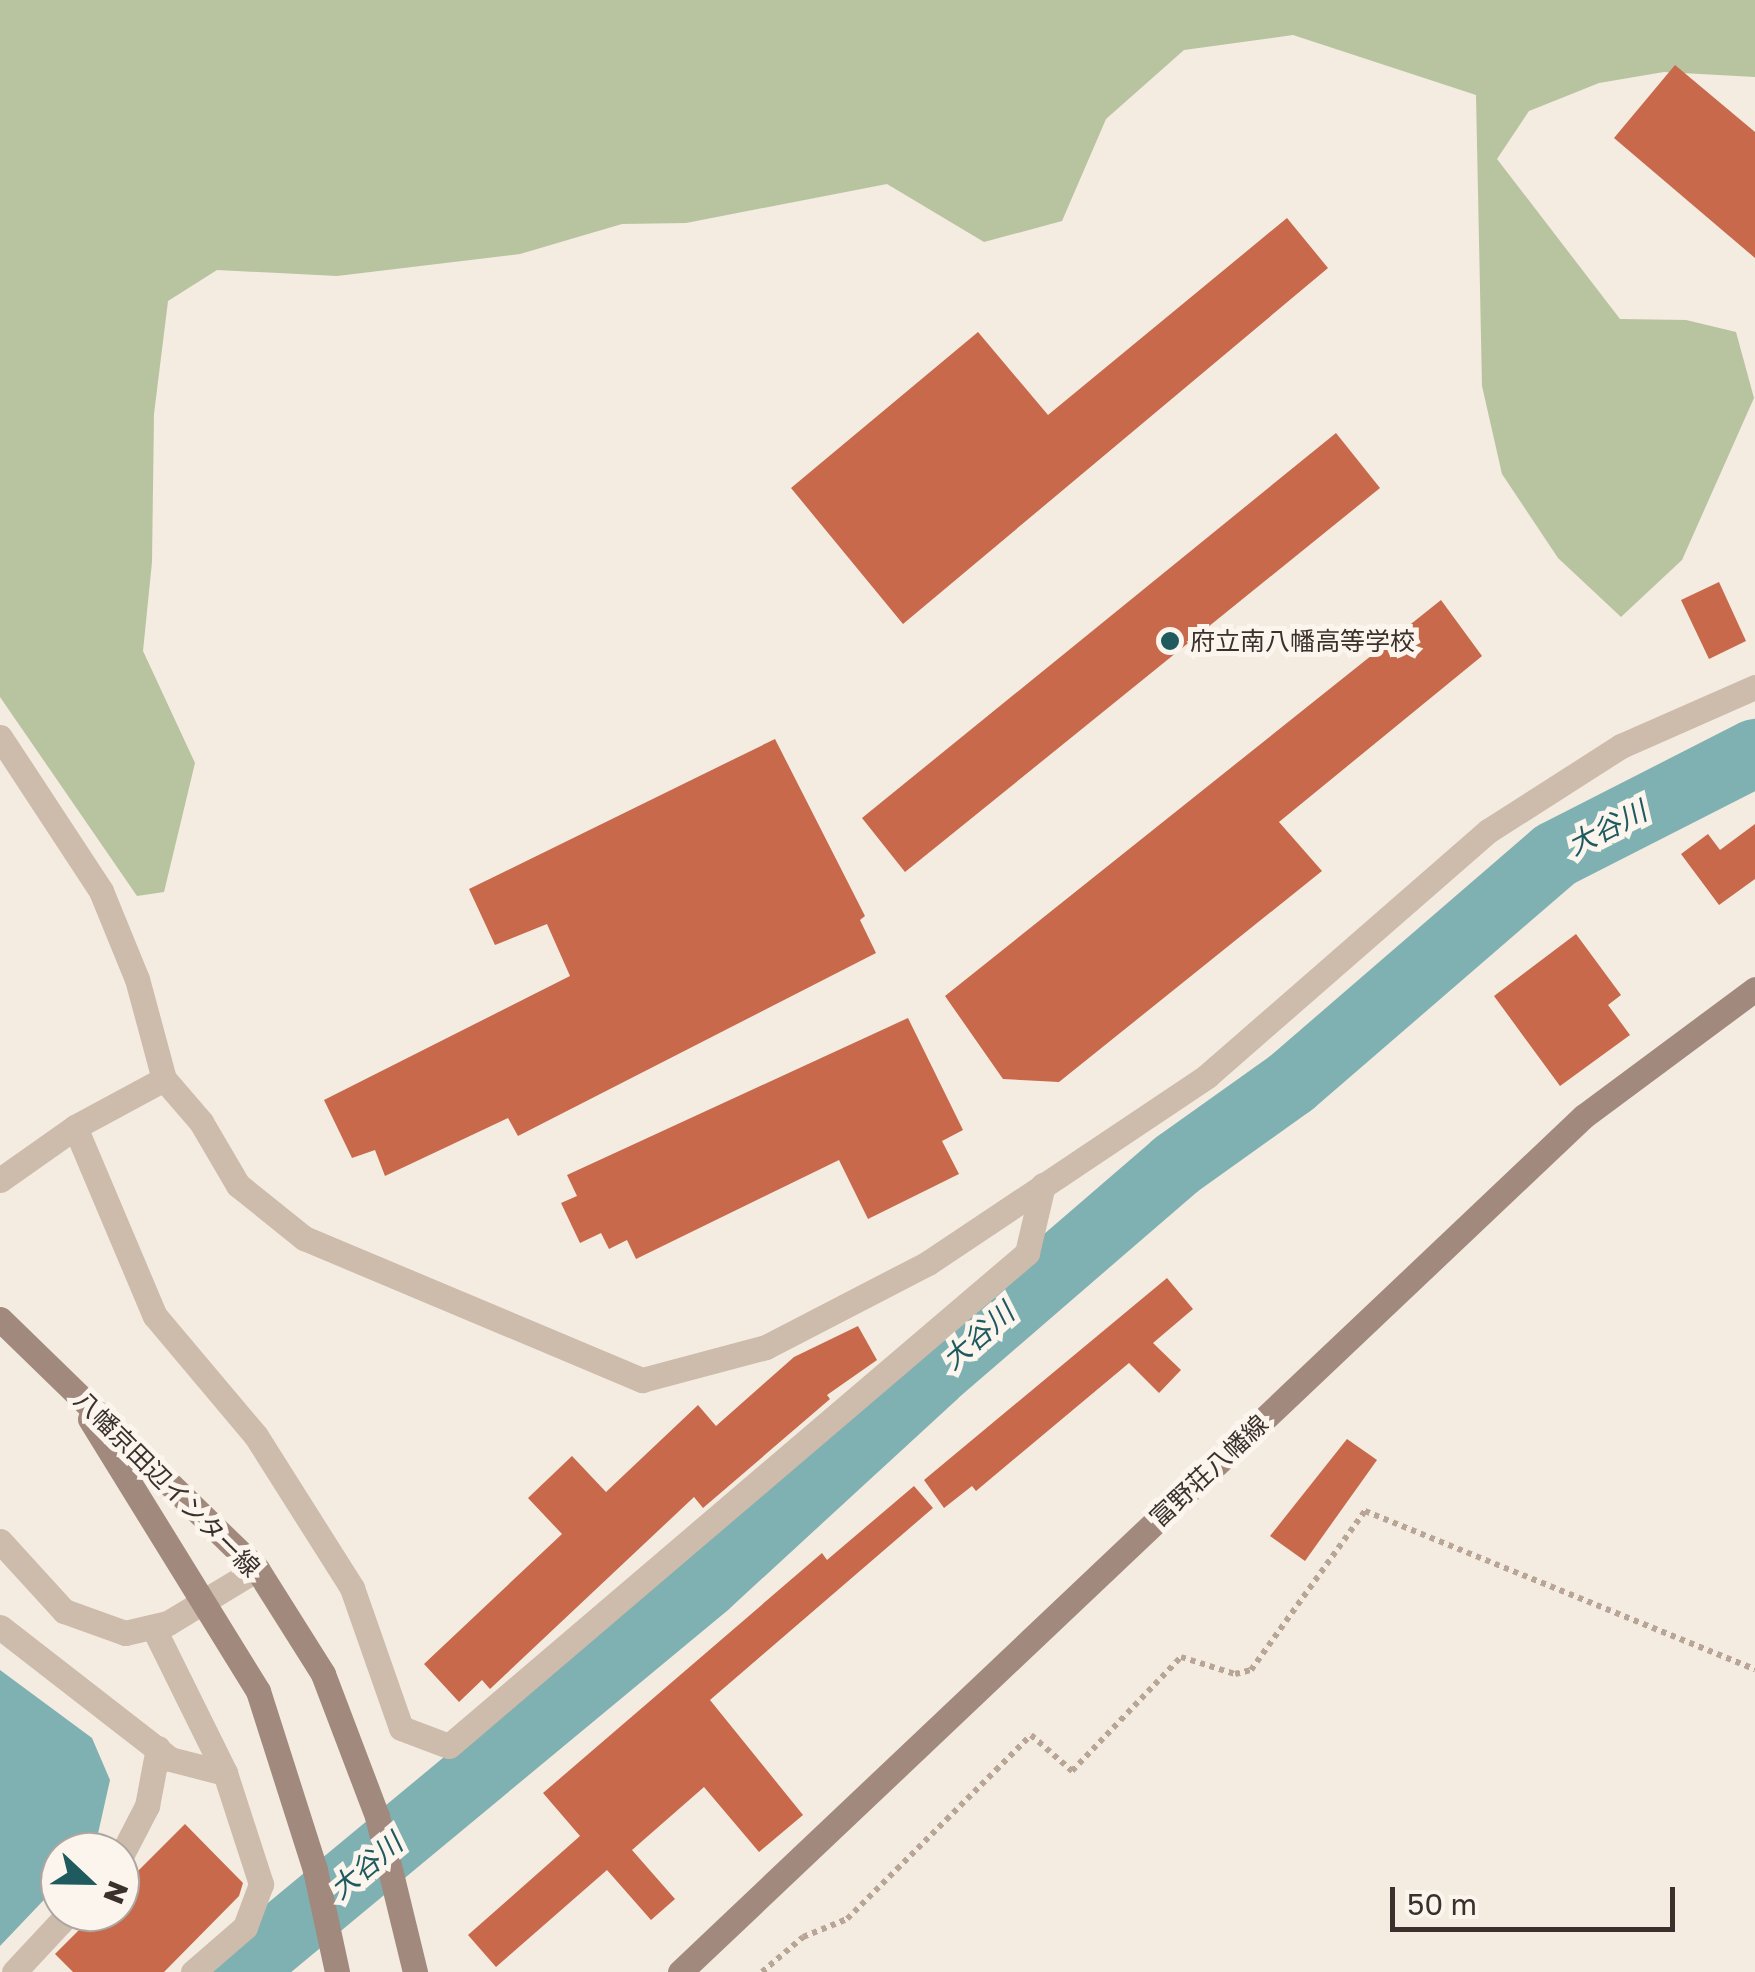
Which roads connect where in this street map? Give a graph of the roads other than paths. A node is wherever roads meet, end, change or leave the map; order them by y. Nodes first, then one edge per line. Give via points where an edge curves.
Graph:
1 (1755, 688) edge
2 (0, 737) edge
3 (1755, 988) edge
4 (164, 1079) junction
5 (75, 1127) junction
6 (0, 1180) edge
7 (1043, 1185) junction
8 (0, 1319) edge
9 (68, 1386) junction
10 (0, 1541) edge
11 (256, 1569) junction
12 (204, 1605) junction
13 (0, 1627) edge
14 (153, 1627) junction
15 (158, 1748) junction
16 (225, 1773) junction
17 (134, 1832) edge
18 (51, 1932) edge
19 (336, 1964) edge
20 (14, 1972) edge
21 (193, 1972) edge
22 (415, 1972) edge
23 (680, 1972) edge

1 - 7 street via 1621,746 1488,831 1206,1076
2 - 4 street via 101,891 137,979
3 - 23 main road, 富野荘八幡線 via 1584,1116
4 - 5 street
4 - 7 street via 201,1122 238,1185 304,1238 642,1380 766,1346 928,1263
5 - 6 street
5 - 7 street via 156,1316 256,1436 352,1588 401,1728 449,1746 1028,1253
8 - 9 main road, 八幡京田辺インター線
9 - 11 main road, 八幡京田辺インター線
9 - 12 main road, 八幡京田辺インター線
10 - 14 street via 64,1611 125,1633
11 - 12 street
11 - 22 main road, 八幡京田辺インター線 via 322,1674 377,1816
12 - 14 street
12 - 19 main road, 八幡京田辺インター線 via 258,1691 315,1870
13 - 15 street
14 - 16 street
15 - 16 street via 170,1759
15 - 17 street via 147,1806
16 - 21 street via 261,1884 246,1927
18 - 20 street

